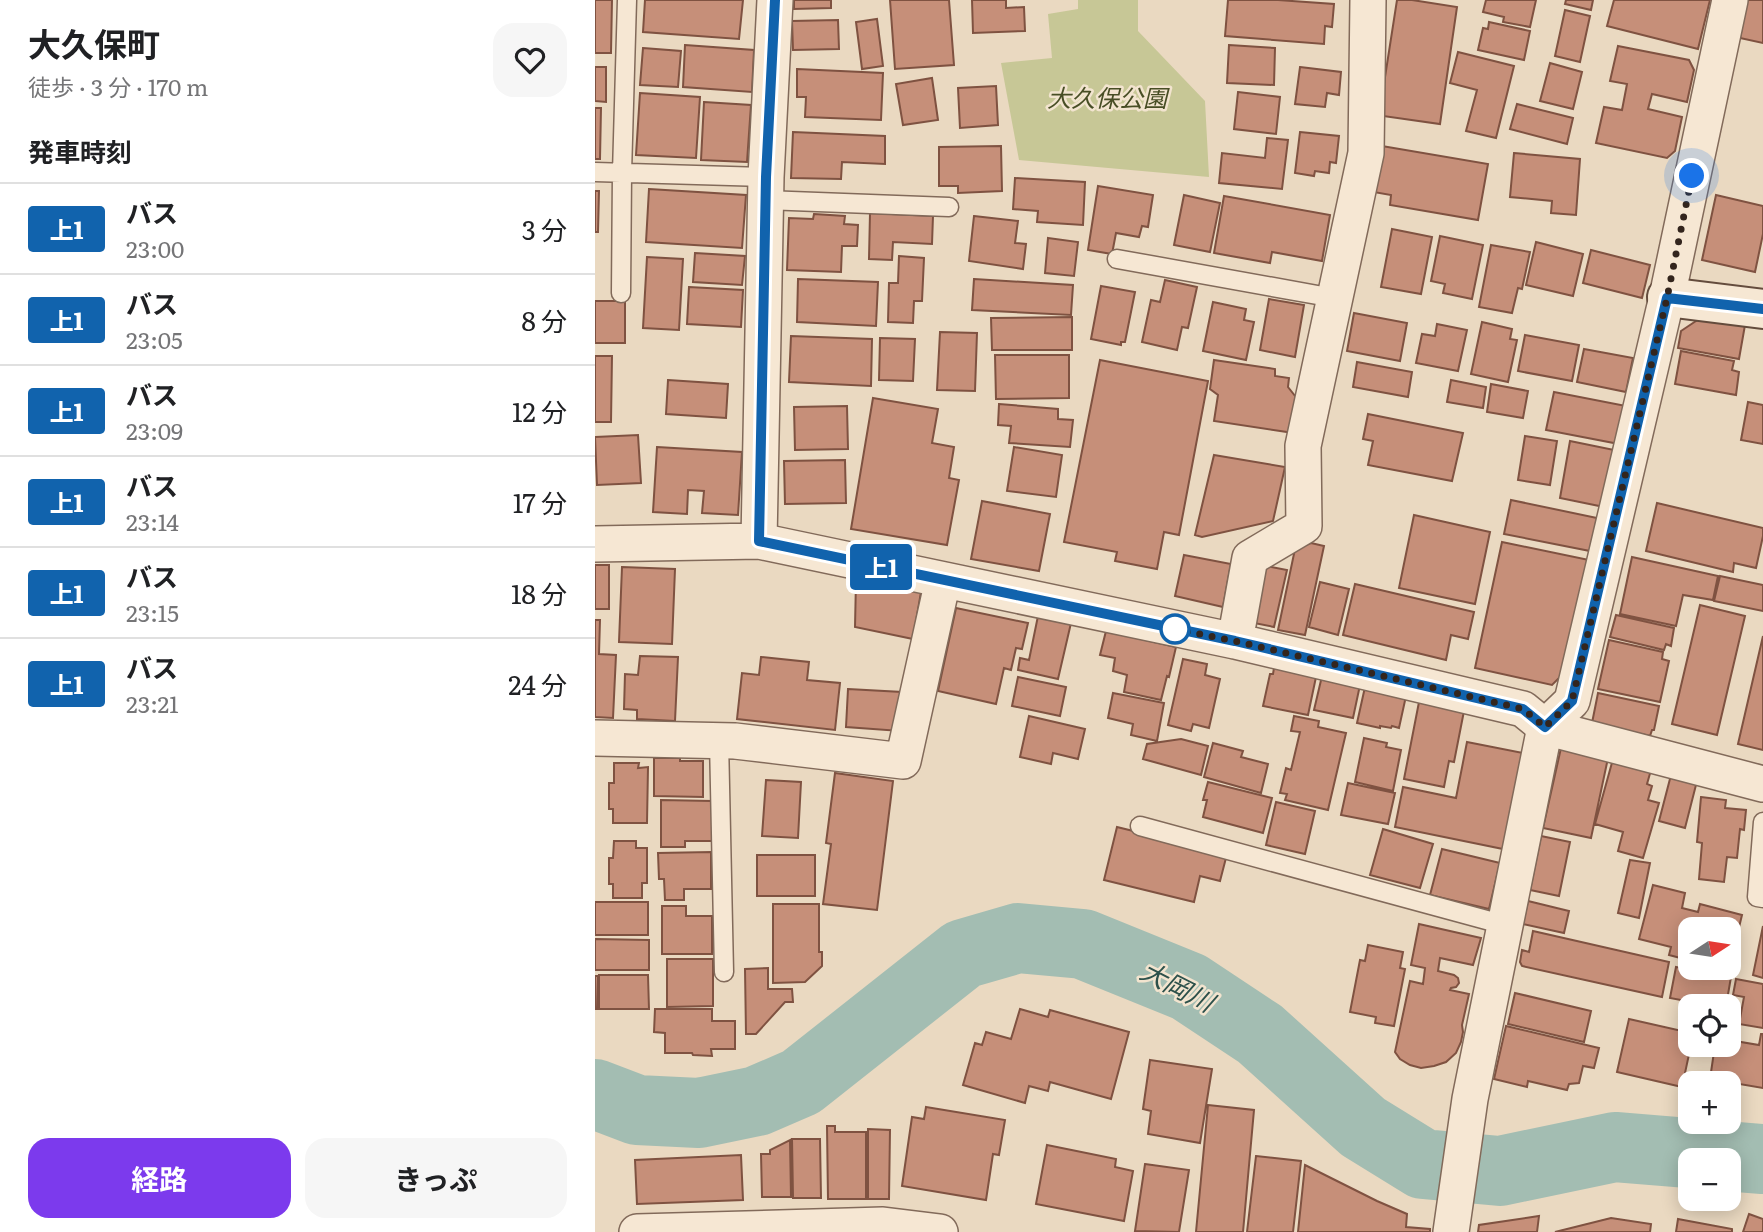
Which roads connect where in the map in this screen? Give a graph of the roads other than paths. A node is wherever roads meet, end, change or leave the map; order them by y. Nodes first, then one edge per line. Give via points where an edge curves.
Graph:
1 (627, 0) edge
2 (775, 0) edge
3 (1368, 0) edge
4 (1730, 0) edge
5 (595, 172) edge
6 (621, 173) junction
7 (765, 188) junction
8 (949, 208) dead end
9 (1117, 259) dead end
10 (621, 293) dead end
11 (1334, 298) junction
12 (1667, 298) junction
13 (1763, 309) edge
14 (759, 541) junction
15 (595, 544) edge
16 (943, 580) junction
17 (1235, 641) junction
18 (1545, 727) junction
19 (595, 738) edge
20 (719, 740) junction
21 (1763, 785) edge
22 (1763, 822) edge
23 (1140, 826) dead end
24 (1763, 898) edge
25 (1505, 925) junction
26 (724, 972) dead end
27 (1451, 1226) edge
28 (637, 1232) edge
29 (940, 1232) edge

1 - 6 lane
2 - 7 street
3 - 11 street via 1366,153
4 - 12 street
5 - 6 lane
6 - 7 lane
6 - 10 lane
7 - 8 lane
7 - 14 street
9 - 11 lane
11 - 17 street via 1303,446 1304,526 1250,558
12 - 13 street
12 - 18 street via 1572,701
14 - 15 street
14 - 16 street
16 - 17 street
16 - 20 street via 903,761
17 - 18 street via 1523,709
18 - 21 street
18 - 25 street
19 - 20 street
20 - 26 lane
22 - 24 lane via 1757,897
23 - 25 lane
25 - 27 street via 1470,1099
28 - 29 street via 883,1225

